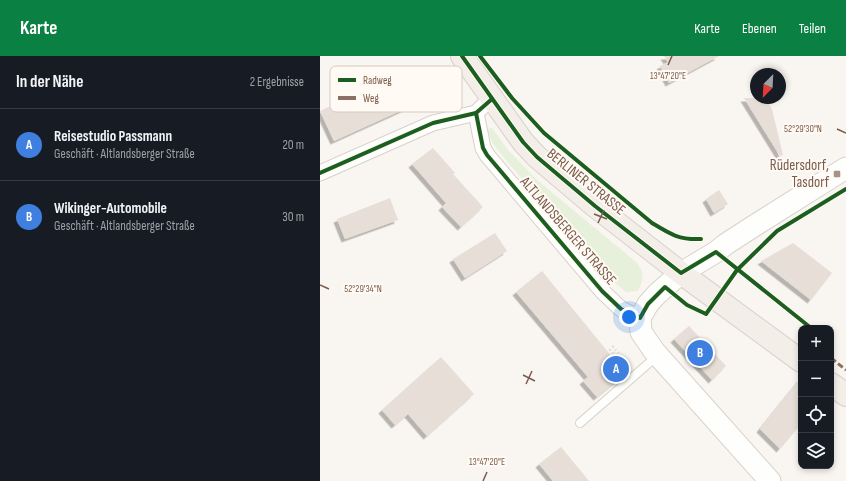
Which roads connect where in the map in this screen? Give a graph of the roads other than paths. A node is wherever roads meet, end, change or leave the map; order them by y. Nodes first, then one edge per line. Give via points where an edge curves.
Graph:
1 (462, 56) edge
2 (492, 99) junction
3 (476, 112) junction
4 (846, 168) edge
5 (320, 173) edge
6 (681, 273) junction
7 (640, 318) junction
8 (658, 355) junction
9 (798, 358) edge
10 (834, 386) edge
11 (846, 395) edge
12 (580, 423) dead end
13 (770, 481) edge

1 - 2 main road, BERLINER STRASSE
2 - 3 street
2 - 6 main road, BERLINER STRASSE via 537,157
3 - 5 street via 433,123
3 - 7 street, ALTLANDSBERGER STRASSE via 483,148 488,155 602,291 621,309
4 - 6 main road
6 - 7 main road via 648,304
6 - 9 main road, BERLINER STRASSE
7 - 8 main road via 641,332
8 - 12 lane
8 - 13 main road
10 - 11 main road

